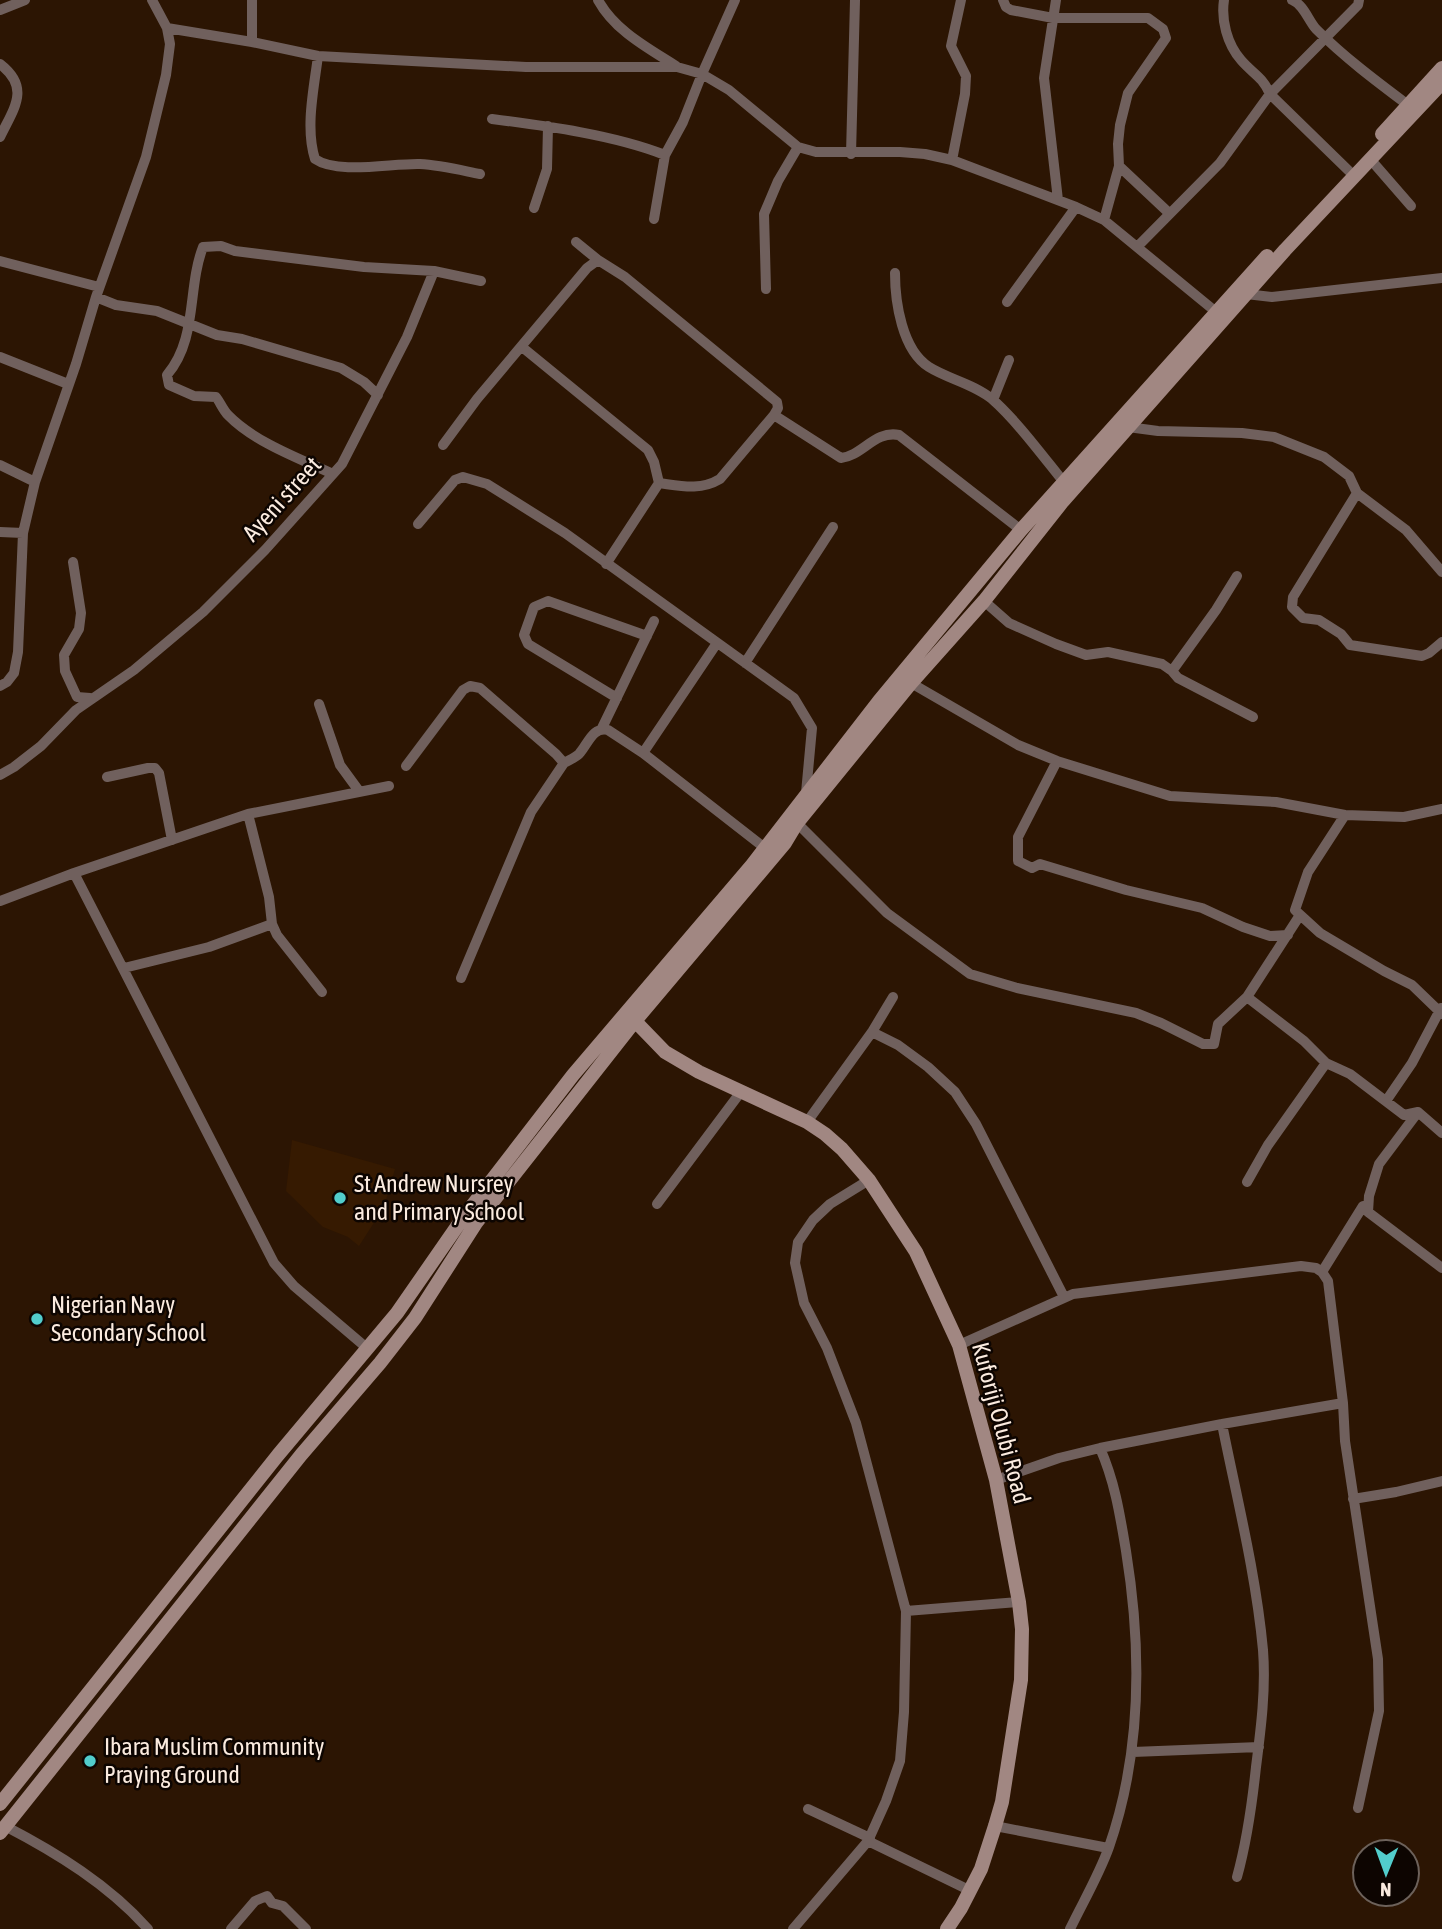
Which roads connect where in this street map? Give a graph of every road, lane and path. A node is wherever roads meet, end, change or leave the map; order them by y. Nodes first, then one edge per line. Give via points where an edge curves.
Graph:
1 (25, 0) edge
2 (152, 0) edge
3 (252, 0) edge
4 (598, 0) edge
5 (735, 0) edge
6 (855, 0) edge
7 (961, 0) edge
8 (1003, 0) edge
9 (1056, 0) edge
10 (1224, 0) edge
11 (1292, 0) edge
12 (1359, 0) edge
13 (0, 10) edge
14 (1052, 18) junction
15 (167, 28) junction
16 (1325, 37) junction
17 (252, 42) junction
18 (318, 56) junction
19 (0, 64) edge
20 (677, 67) junction
21 (1442, 68) edge
22 (702, 74) junction
23 (1440, 89) edge
24 (1270, 94) junction
25 (1408, 105) junction
26 (492, 119) dead end
27 (548, 126) junction
28 (0, 137) edge
29 (798, 147) junction
30 (851, 153) junction
31 (665, 155) junction
32 (952, 160) junction
33 (1371, 160) junction
34 (1119, 166) junction
35 (1349, 171) junction
36 (480, 174) dead end
37 (1058, 200) junction
38 (1076, 206) junction
39 (1411, 206) dead end
40 (534, 208) dead end
41 (1170, 213) junction
42 (654, 219) dead end
43 (1104, 220) junction
44 (576, 242) dead end
45 (1137, 247) junction
46 (0, 261) edge
47 (598, 261) junction
48 (434, 271) junction
49 (895, 273) dead end
50 (1442, 278) edge
51 (481, 281) dead end
52 (766, 289) dead end
53 (97, 292) junction
54 (1246, 294) junction
55 (1007, 302) dead end
56 (1220, 314) junction
57 (189, 322) junction
58 (522, 347) junction
59 (0, 357) edge
60 (1009, 359) dead end
61 (68, 384) junction
62 (378, 395) junction
63 (992, 400) junction
64 (774, 415) junction
65 (1128, 427) junction
66 (443, 445) dead end
67 (0, 465) edge
68 (333, 474) junction
69 (1063, 481) junction
70 (35, 482) junction
71 (659, 483) junction
72 (1357, 493) junction
73 (418, 524) dead end
74 (833, 527) dead end
75 (1021, 530) junction
76 (0, 532) edge
77 (23, 533) junction
78 (73, 562) dead end
79 (606, 564) junction
80 (1442, 572) edge
81 (1237, 576) dead end
82 (984, 601) junction
83 (654, 621) dead end
84 (647, 636) junction
85 (1442, 642) edge
86 (717, 643) junction
87 (745, 663) junction
88 (1172, 671) junction
89 (911, 683) junction
90 (0, 686) edge
91 (90, 698) junction
92 (617, 698) junction
93 (319, 704) dead end
94 (1253, 717) dead end
95 (602, 728) junction
96 (643, 753) junction
97 (1057, 761) junction
98 (564, 763) junction
99 (406, 766) dead end
100 (0, 775) edge
101 (107, 777) dead end
102 (389, 786) dead end
103 (359, 791) junction
104 (806, 793) junction
105 (1442, 809) edge
106 (248, 814) junction
107 (1345, 815) junction
108 (797, 823) junction
109 (172, 840) junction
110 (765, 848) junction
111 (74, 873) junction
112 (0, 901) edge
113 (721, 911) junction
114 (1295, 911) junction
115 (272, 924) junction
116 (1288, 935) junction
117 (124, 968) junction
118 (461, 978) dead end
119 (322, 992) dead end
120 (893, 997) dead end
121 (1247, 997) junction
122 (1441, 1010) edge
123 (635, 1021) junction
124 (872, 1032) junction
125 (1326, 1063) junction
126 (740, 1093) junction
127 (1386, 1101) junction
128 (1418, 1112) junction
129 (807, 1122) junction
130 (1442, 1133) edge
131 (869, 1180) junction
132 (1247, 1182) dead end
133 (657, 1204) dead end
134 (1368, 1212) junction
135 (470, 1219) junction
136 (1442, 1268) edge
137 (1322, 1272) junction
138 (1064, 1297) junction
139 (959, 1345) junction
140 (368, 1349) junction
141 (1343, 1403) junction
142 (1222, 1424) junction
143 (1100, 1448) junction
144 (996, 1480) junction
145 (1442, 1481) edge
146 (1353, 1499) junction
147 (1019, 1602) junction
148 (906, 1611) junction
149 (1259, 1747) junction
150 (1133, 1752) junction
151 (0, 1804) edge
152 (1357, 1808) dead end
153 (808, 1809) dead end
154 (995, 1826) junction
155 (3, 1829) edge
156 (869, 1839) junction
157 (1108, 1848) junction
158 (1237, 1877) dead end
159 (971, 1891) junction
160 (148, 1929) edge
161 (231, 1929) edge
162 (306, 1929) edge
163 (793, 1929) edge
164 (947, 1929) edge
165 (1070, 1929) edge

1 - 13 street
2 - 15 street
3 - 17 street
4 - 20 street via 606,14 636,41
5 - 22 street
6 - 30 street
7 - 32 street via 951,46 966,76 965,94
8 - 14 street via 1011,10
9 - 14 street
10 - 24 street via 1228,39 1240,59 1264,80
11 - 16 street
12 - 16 street
14 - 34 street via 1148,18 1163,29 1166,38 1128,93 1123,108
14 - 37 street via 1044,78
15 - 17 street
15 - 53 street via 166,75 146,157
16 - 24 street
16 - 25 street
17 - 18 street
18 - 20 street via 526,67
18 - 36 street via 311,140 315,159 337,166 422,164
19 - 28 street via 18,85 19,97
20 - 22 street
21 - 25 main road
22 - 29 street via 729,90
22 - 31 street
23 - 33 main road
24 - 35 street
24 - 41 street via 1220,163
25 - 35 main road
26 - 27 street
27 - 31 street
27 - 40 street via 547,169
29 - 30 street
29 - 52 street via 764,214
30 - 32 street via 900,152
31 - 42 street
32 - 37 street
33 - 39 street
33 - 54 main road
34 - 41 street
34 - 43 street
35 - 56 main road
37 - 38 street
38 - 43 street
38 - 55 street
41 - 45 street
43 - 45 street
44 - 47 street
45 - 56 street
46 - 53 street
47 - 58 street via 587,268
47 - 64 street via 625,277 778,402
48 - 51 street
48 - 57 street via 202,247
48 - 62 street, Ayeni street
49 - 63 street via 899,314 918,357
50 - 54 street via 1272,297
53 - 57 street via 116,305
53 - 61 street
54 - 56 main road
56 - 65 main road
56 - 69 main road
57 - 62 street via 217,335 341,368
57 - 68 street via 181,353 167,375 169,386 194,396 216,397 228,415 253,433
58 - 66 street
58 - 71 street via 648,450
59 - 61 street
60 - 63 street
61 - 70 street
62 - 68 street, Ayeni street
63 - 69 street
64 - 71 street via 720,480 694,488
64 - 75 street via 841,457 884,435 899,435
65 - 72 street via 1274,437 1324,457 1349,476
65 - 82 main road
67 - 70 street
68 - 91 street, Ayeni street via 203,612 134,670
69 - 75 main road
70 - 77 street
71 - 79 street
72 - 80 street via 1406,530
72 - 85 street via 1293,597 1292,607 1303,618 1319,620 1350,645 1422,656
73 - 79 street via 456,480 472,478 519,503
74 - 87 street
75 - 104 main road
76 - 77 street
77 - 90 street via 18,652 14,673
78 - 91 street via 81,613 79,629 64,655 65,671 76,697
79 - 86 street
81 - 88 street
82 - 88 street via 1009,623 1056,644 1086,655 1108,652 1162,664
82 - 89 main road
83 - 84 street
84 - 92 street
84 - 92 street via 548,601 534,607 524,635 528,644
86 - 87 street
86 - 96 street
87 - 104 street via 794,698 812,728
88 - 94 street
89 - 97 street via 989,730
89 - 108 main road
91 - 100 street via 41,746
92 - 95 street
93 - 103 street via 340,765
95 - 96 street
95 - 98 street via 577,756
96 - 110 street
97 - 107 street via 1170,796 1276,802
97 - 116 street via 1018,838 1018,861 1202,908 1270,936
98 - 99 street via 480,688 470,686
98 - 118 street via 531,812
101 - 109 street via 155,768
102 - 103 street
103 - 106 street
104 - 110 main road
105 - 107 street via 1404,817
106 - 109 street
106 - 115 street
107 - 114 street via 1308,872
108 - 113 main road via 785,843
108 - 121 street via 887,913 970,974 1136,1013 1203,1044 1214,1044 1218,1024
109 - 111 street
110 - 113 main road
111 - 112 street
111 - 117 street
113 - 123 main road
113 - 135 main road via 573,1075
114 - 116 street via 1300,915
114 - 122 street via 1320,933 1412,985
115 - 117 street via 209,947
115 - 119 street
116 - 121 street
117 - 140 street via 274,1263
120 - 124 street
121 - 125 street
122 - 127 street
123 - 126 main road, Kuforiji Olubi Road via 665,1052
123 - 135 main road
124 - 129 street
124 - 138 street via 918,1059 955,1092 976,1124
125 - 127 street via 1350,1074
125 - 132 street
126 - 129 main road, Kuforiji Olubi Road
126 - 133 street
127 - 128 street via 1404,1115
128 - 130 street
128 - 134 street via 1379,1164
129 - 131 main road, Kuforiji Olubi Road via 842,1149
131 - 139 main road, Kuforiji Olubi Road via 916,1252
131 - 148 street via 813,1220 798,1241 795,1263 804,1303 856,1423
134 - 136 street
134 - 137 street via 1363,1206
135 - 140 main road
135 - 155 main road via 415,1318
137 - 138 street via 1301,1266
137 - 141 street via 1333,1309
138 - 139 street
139 - 144 main road, Kuforiji Olubi Road
140 - 151 main road
141 - 142 street
141 - 146 street
142 - 143 street
142 - 149 street via 1263,1651
143 - 144 street
143 - 150 street via 1117,1496 1131,1580 1138,1652
144 - 147 main road, Kuforiji Olubi Road
145 - 146 street
146 - 152 street via 1379,1685 1379,1711
147 - 148 street
147 - 154 main road, Kuforiji Olubi Road via 1021,1680
148 - 156 street via 900,1761
149 - 150 street
149 - 158 street via 1247,1839
150 - 157 street
153 - 156 street
154 - 157 street
154 - 159 main road, Kuforiji Olubi Road
155 - 160 street via 45,1846
156 - 159 street
156 - 163 street
157 - 165 street
159 - 164 main road, Kuforiji Olubi Road
161 - 162 street via 255,1901 267,1896

